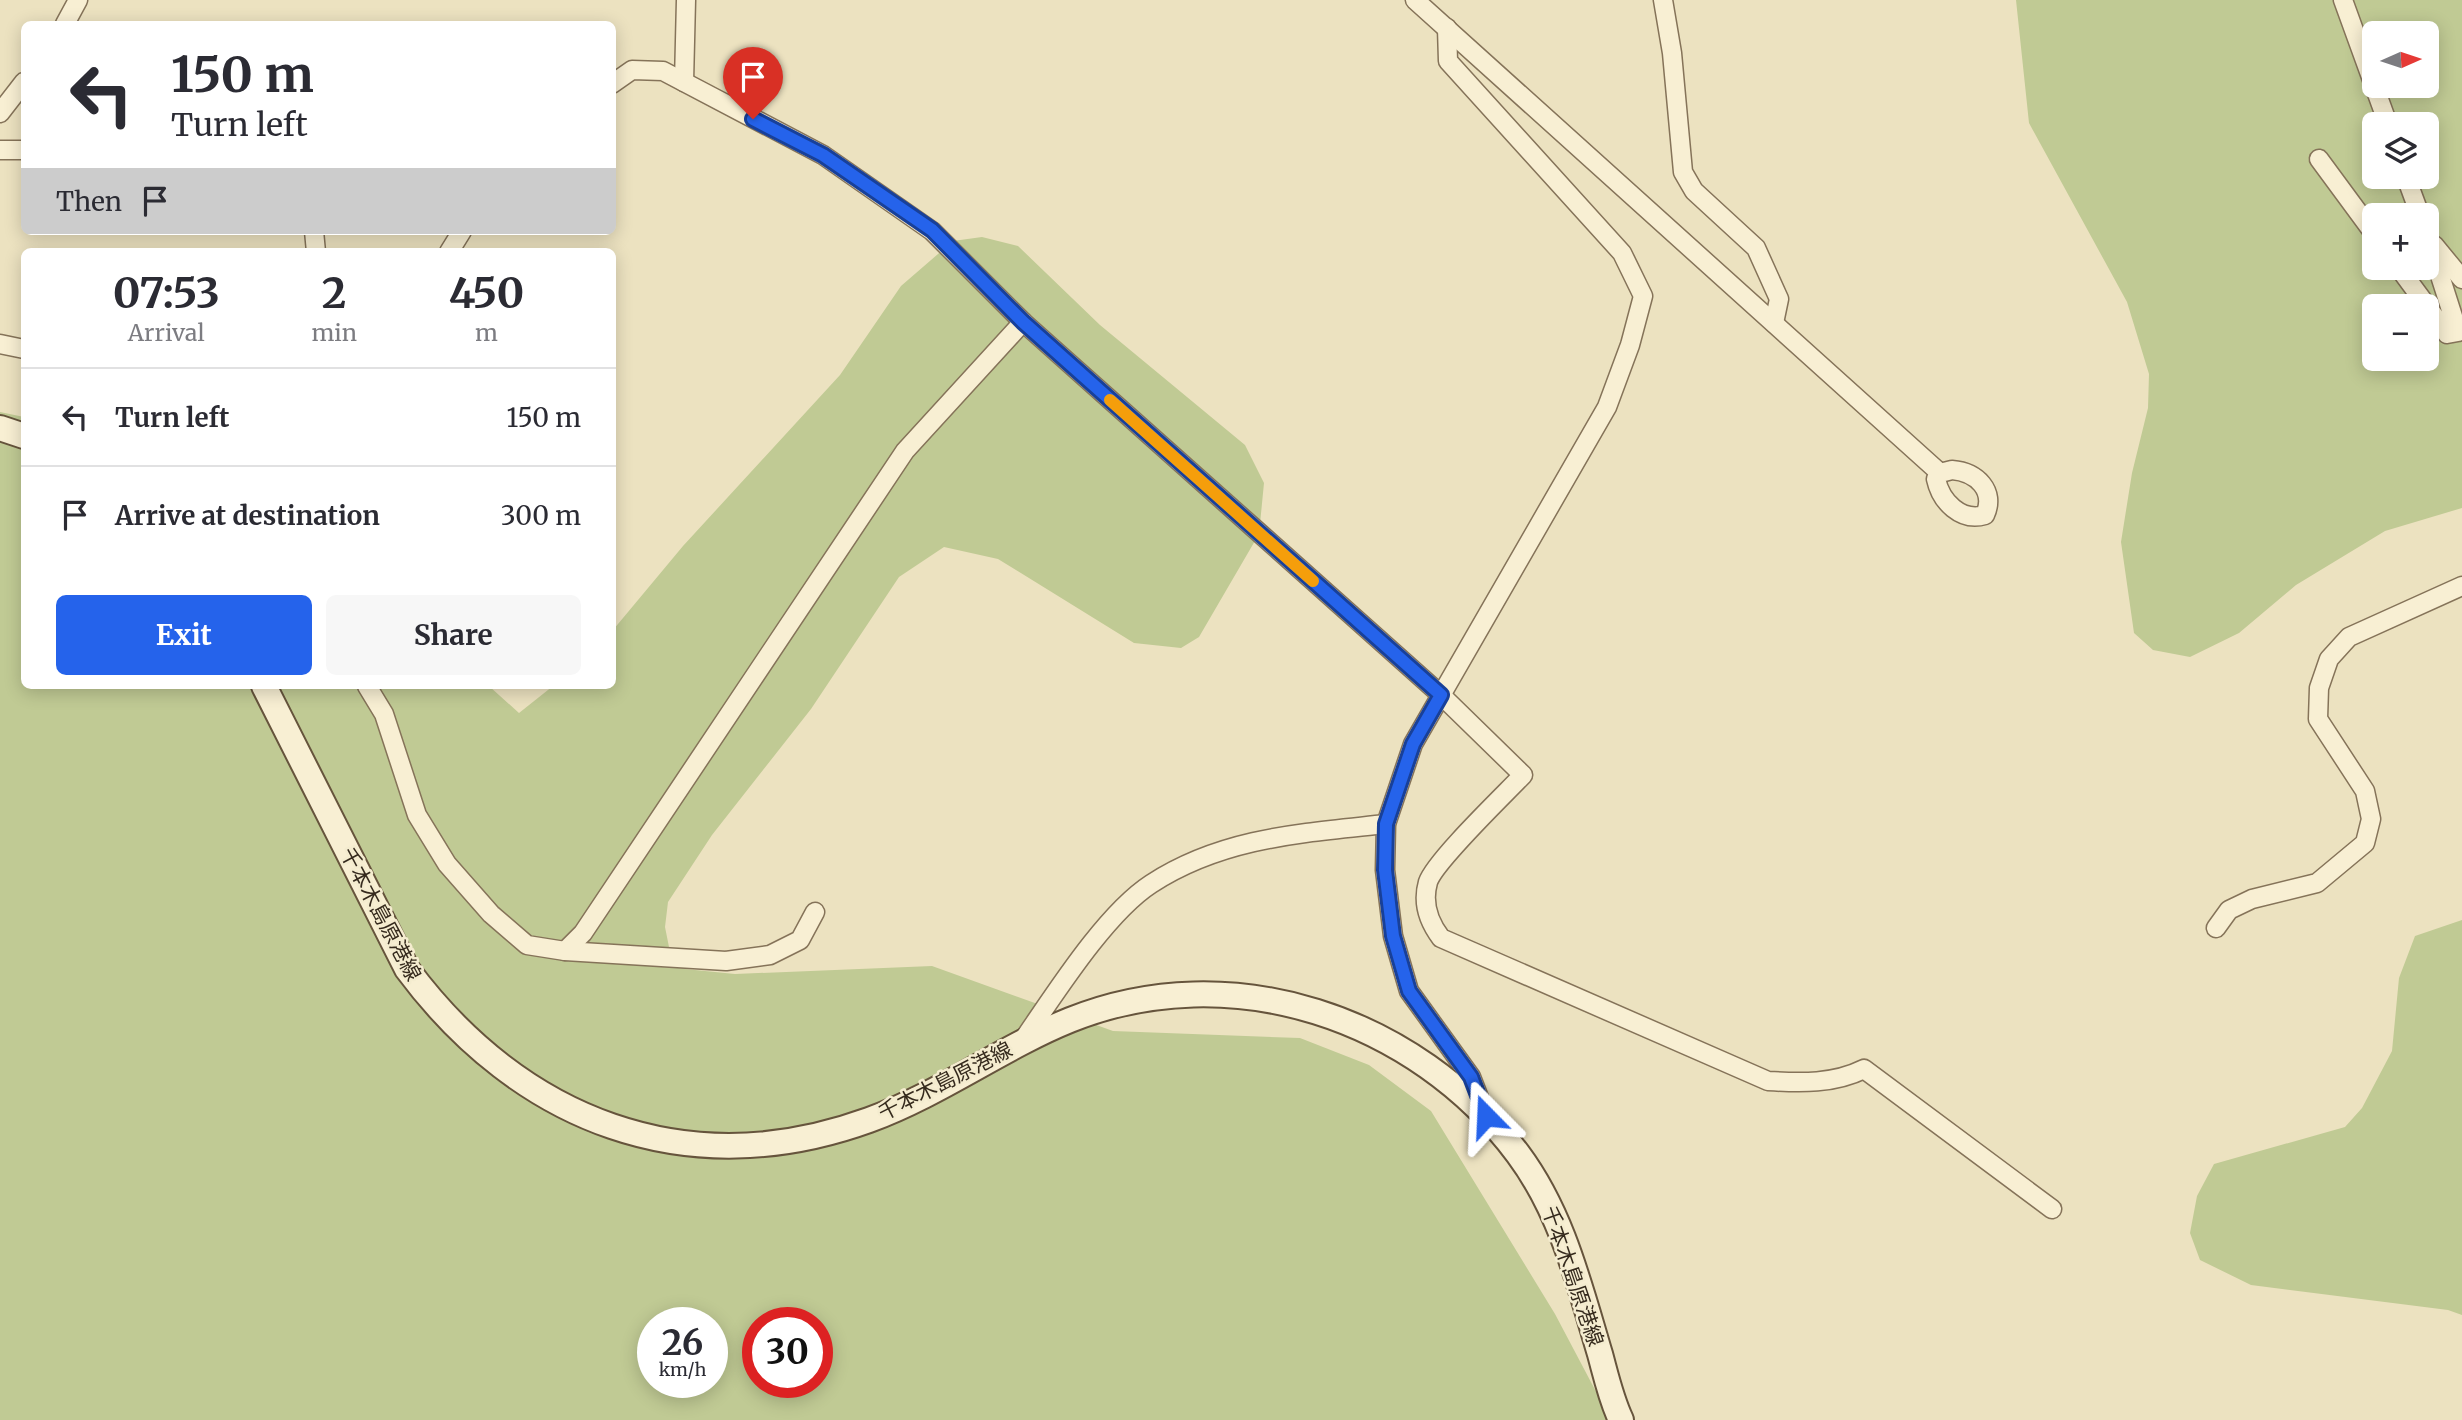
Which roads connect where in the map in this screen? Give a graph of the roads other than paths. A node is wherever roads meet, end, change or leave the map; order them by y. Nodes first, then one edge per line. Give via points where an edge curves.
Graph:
1 (78, 0) edge
2 (686, 0) edge
3 (1415, 0) edge
4 (1663, 0) edge
5 (2343, 0) edge
6 (67, 21) edge
7 (1447, 28) junction
8 (616, 81) edge
9 (684, 82) junction
10 (21, 86) edge
11 (2384, 112) edge
12 (0, 113) edge
13 (0, 150) edge
14 (21, 150) edge
15 (2319, 159) dead end
16 (2362, 217) edge
17 (2439, 250) edge
18 (2439, 271) edge
19 (2462, 279) edge
20 (1023, 322) junction
21 (1773, 323) junction
22 (2439, 323) edge
23 (0, 344) edge
24 (21, 348) edge
25 (0, 428) edge
26 (21, 435) edge
27 (1940, 473) dead end
28 (2462, 586) edge
29 (266, 689) edge
30 (369, 689) edge
31 (1441, 695) junction
32 (1386, 824) junction
33 (815, 912) dead end
34 (2216, 928) dead end
35 (565, 951) junction
36 (1020, 1042) junction
37 (1486, 1116) junction
38 (2052, 1209) dead end
39 (1620, 1420) edge

1 - 6 street
2 - 9 street
3 - 7 street
4 - 21 street via 1683,172 1694,191 1756,248 1779,299
5 - 11 street
7 - 21 street
7 - 31 street via 1448,61 1622,253 1643,296 1606,407
8 - 9 street via 632,70 663,71
9 - 20 street via 823,155 884,196 932,230
10 - 12 street
13 - 14 street
15 - 16 street
17 - 19 street
18 - 22 street via 2458,332 2447,334
20 - 31 street
20 - 35 street via 905,451 583,933
21 - 27 street
23 - 24 street
25 - 26 main road
28 - 34 street via 2349,637 2329,659 2319,688 2318,719 2365,790 2371,819 2365,844 2317,883 2252,899 2229,910
29 - 36 main road, 千本木島原港線 via 407,969 438,1011 512,1076 592,1119 679,1143 777,1144 873,1118
30 - 35 street via 384,714 417,815 447,864 491,914 527,945
31 - 32 street via 1413,744
31 - 38 street via 1523,775 1440,863 1429,881 1428,921 1441,938 1768,1081 1806,1083 1847,1077 1864,1069
32 - 36 street via 1268,837 1203,856 1149,885 1112,921
32 - 37 street via 1385,870 1393,936 1409,991 1471,1077
33 - 35 street via 800,940 770,955 726,961
36 - 37 main road, 千本木島原港線 via 1072,1019 1158,998 1245,996 1291,1003 1373,1032 1448,1080
37 - 39 main road, 千本木島原港線 via 1519,1155 1562,1231

